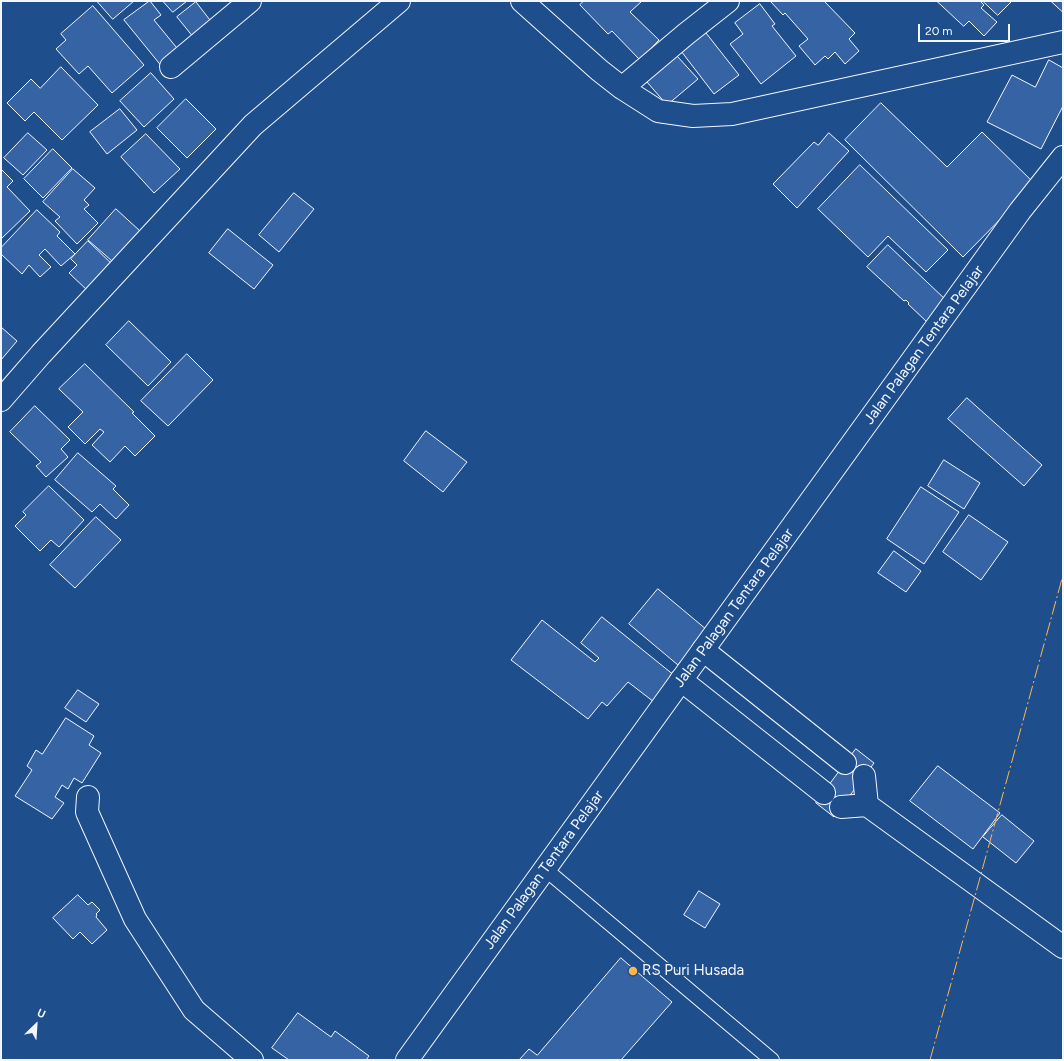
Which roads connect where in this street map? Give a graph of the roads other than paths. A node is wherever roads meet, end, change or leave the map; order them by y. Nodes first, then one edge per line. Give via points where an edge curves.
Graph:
1 (250, 1) edge
2 (398, 1) edge
3 (522, 1) edge
4 (728, 1) edge
5 (1063, 42) edge
6 (172, 67) dead end
7 (622, 88) junction
8 (1063, 157) edge
9 (1, 400) edge
10 (702, 650) junction
11 (681, 680) junction
12 (845, 763) dead end
13 (864, 776) dead end
14 (824, 793) dead end
15 (88, 797) dead end
16 (867, 805) junction
17 (841, 807) dead end
18 (545, 869) junction
19 (1063, 947) edge
20 (252, 1060) edge
21 (407, 1060) edge
22 (772, 1060) edge

1 - 6 street
2 - 9 street via 253,125
3 - 7 street
4 - 7 street
5 - 7 street via 732,114 693,116 658,111
8 - 10 street, Jalan Palagan Tentara Pelajar via 1020,211
10 - 11 street, Jalan Palagan Tentara Pelajar
10 - 12 street
11 - 14 street
11 - 18 street, Jalan Palagan Tentara Pelajar
13 - 16 street
15 - 20 street via 87,812 135,919 194,1010
16 - 17 street
16 - 19 street
18 - 21 street, Jalan Palagan Tentara Pelajar
18 - 22 lane

